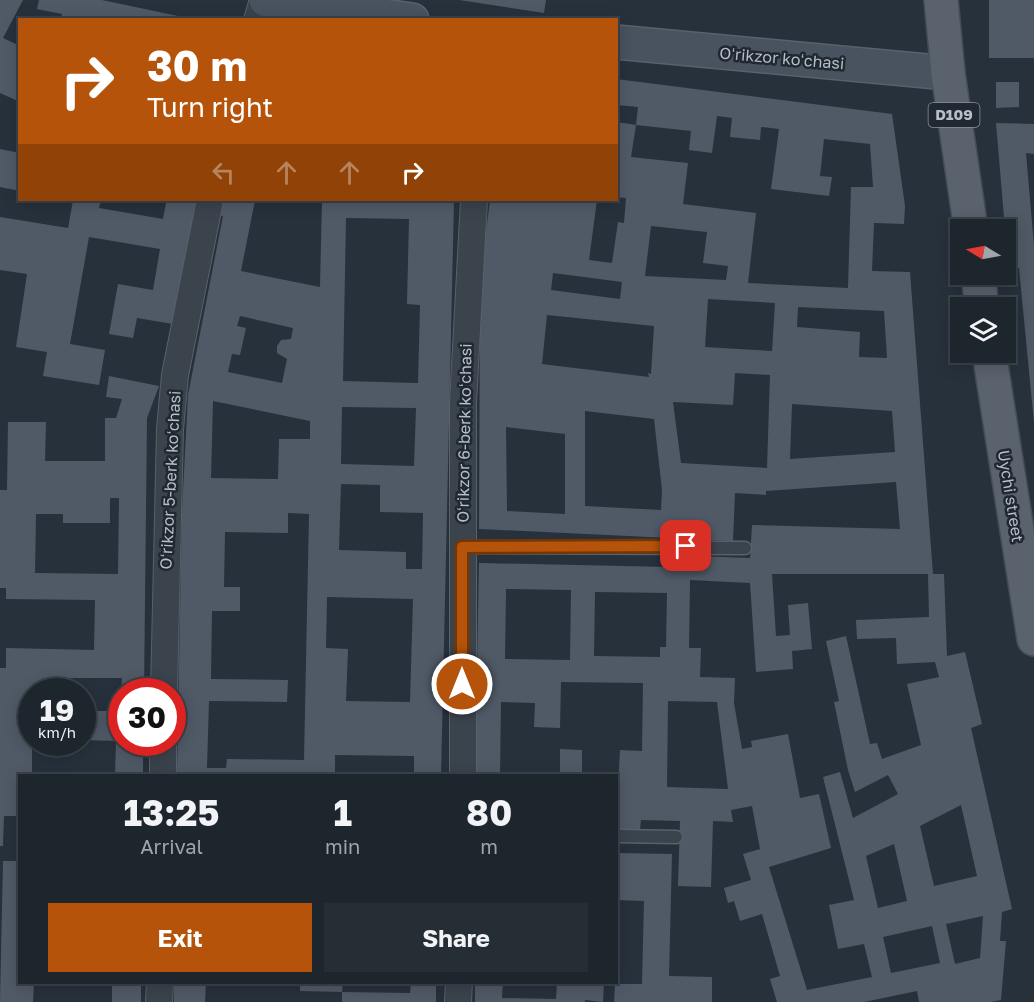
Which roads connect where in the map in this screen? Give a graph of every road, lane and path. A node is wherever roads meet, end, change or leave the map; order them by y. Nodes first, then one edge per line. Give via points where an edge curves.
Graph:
1 (264, 0) edge
2 (941, 0) edge
3 (258, 18) edge
4 (397, 18) edge
5 (618, 42) edge
6 (948, 73) junction
7 (210, 201) edge
8 (474, 201) edge
9 (969, 219) edge
10 (991, 363) edge
11 (462, 547) junction
12 (745, 548) dead end
13 (1034, 639) edge
14 (164, 678) edge
15 (163, 756) edge
16 (163, 774) edge
17 (462, 774) edge
18 (618, 836) edge
19 (676, 837) dead end
20 (160, 984) edge
21 (459, 984) edge
22 (159, 1002) edge
23 (458, 1002) edge

1 - 3 street
1 - 4 main road
2 - 6 main road, D109
5 - 6 main road, Oʻrikzor koʻchasi
6 - 9 main road, D109
7 - 14 street, Oʻrikzor 5-berk koʻchasi via 176,375 170,429
8 - 11 street, Oʻrikzor 6-berk koʻchasi via 463,402
10 - 13 main road, Uychi street
11 - 12 lane
11 - 17 street, Oʻrikzor 6-berk koʻchasi
15 - 16 street
18 - 19 lane
20 - 22 street
21 - 23 street

